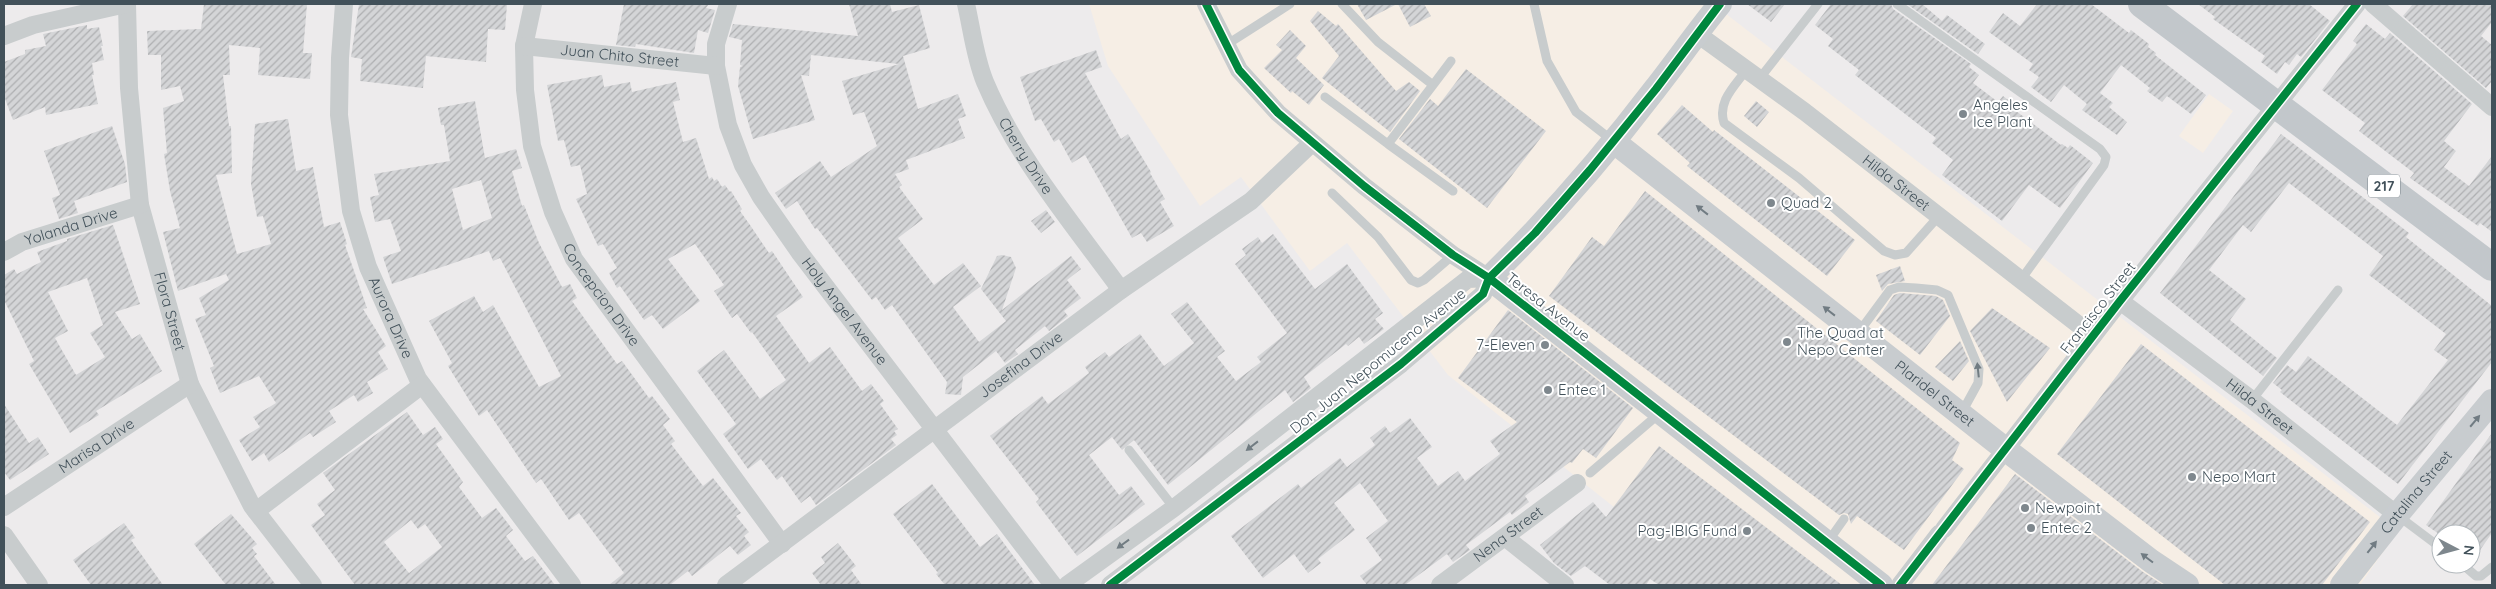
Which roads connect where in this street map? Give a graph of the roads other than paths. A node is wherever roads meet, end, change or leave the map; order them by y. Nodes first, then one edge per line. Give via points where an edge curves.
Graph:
1 (126, 4) edge
2 (344, 4) edge
3 (533, 4) edge
4 (728, 4) edge
5 (966, 4) edge
6 (1206, 4) edge
7 (1290, 4) edge
8 (1342, 4) edge
9 (1534, 4) edge
10 (1720, 4) edge
11 (1818, 4) edge
12 (1897, 4) edge
13 (2142, 4) edge
14 (2357, 4) edge
15 (2373, 4) edge
16 (1696, 33) junction
17 (4, 36) edge
18 (1226, 45) junction
19 (524, 46) junction
20 (1451, 61) dead end
21 (716, 66) junction
22 (1753, 74) junction
23 (1433, 85) junction
24 (1325, 98) dead end
25 (2277, 105) junction
26 (2492, 107) edge
27 (1614, 141) junction
28 (1312, 143) junction
29 (1388, 144) junction
30 (1452, 191) dead end
31 (1332, 194) dead end
32 (140, 205) junction
33 (1938, 217) junction
34 (4, 252) edge
35 (1453, 255) junction
36 (2492, 267) edge
37 (1489, 278) junction
38 (2020, 281) junction
39 (1121, 290) junction
40 (2338, 290) dead end
41 (2120, 301) junction
42 (1858, 333) junction
43 (2093, 336) junction
44 (190, 384) junction
45 (422, 385) junction
46 (2252, 400) junction
47 (2492, 401) edge
48 (1660, 412) junction
49 (1961, 414) junction
50 (934, 429) junction
51 (1274, 430) junction
52 (2005, 449) junction
53 (1129, 450) dead end
54 (1287, 450) junction
55 (1584, 478) joint
56 (4, 508) edge
57 (1174, 508) junction
58 (256, 511) junction
59 (2397, 516) junction
60 (1844, 519) dead end
61 (4, 535) edge
62 (1506, 538) junction
63 (2431, 541) edge
64 (1827, 543) junction
65 (782, 544) junction
66 (2492, 567) edge
67 (2474, 574) edge
68 (40, 585) edge
69 (314, 585) edge
70 (572, 585) edge
71 (726, 585) edge
72 (1053, 585) edge
73 (1067, 585) edge
74 (1110, 585) edge
75 (1440, 585) edge
76 (1565, 585) edge
77 (1881, 585) edge
78 (1900, 585) edge
79 (2187, 585) edge
80 (2342, 585) edge

1 - 17 street via 33,25
1 - 32 street, Flora Street
2 - 45 street, Aurora Drive via 339,115 351,211 368,267 390,322
3 - 19 street, Concepcion Drive
4 - 21 street, Holy Angel Avenue via 716,44
5 - 39 street, Cherry Drive via 979,65 1002,116 1029,164
6 - 18 street, Teresa Avenue
7 - 18 lane
8 - 23 lane via 1378,42
9 - 27 lane via 1547,61 1576,112
10 - 16 street, Don Juan Nepomuceno Avenue
11 - 22 lane
12 - 38 lane via 2100,149 2106,157 2104,165
13 - 25 main road, 217
14 - 25 street, Francisco Street
15 - 26 street
16 - 22 street, Hilda Street
16 - 27 street, Don Juan Nepomuceno Avenue
18 - 28 street, Teresa Avenue via 1239,70
19 - 21 street, Juan Chito Street
19 - 65 street, Concepcion Drive via 525,90 532,146 553,212 574,260
20 - 23 lane
21 - 50 street, Holy Angel Avenue via 728,125 743,165 761,197
22 - 33 street, Hilda Street
22 - 33 lane via 1723,103 1724,122 1794,173 1884,251 1895,255 1906,253
23 - 29 lane
24 - 29 lane
25 - 36 main road, 217
25 - 41 street, Francisco Street
27 - 37 street, Don Juan Nepomuceno Avenue via 1535,233
42 -> 27 street, Plaridel Street
28 - 35 street, Teresa Avenue
28 - 39 street, Josefina Drive via 1251,201
29 - 30 lane
31 - 35 lane via 1378,237 1411,280 1418,283 1424,280
32 - 34 street, Yolanda Drive via 22,242
32 - 44 street, Flora Street
33 - 38 street, Hilda Street
35 - 37 street, Teresa Avenue
37 - 48 street, Teresa Avenue
37 - 51 street, Don Juan Nepomuceno Avenue via 1468,279
37 - 54 street, Don Juan Nepomuceno Avenue via 1483,294 1442,329
38 - 43 street, Hilda Street
39 - 50 street, Josefina Drive
40 - 46 lane
41 - 43 street, Francisco Street
41 - 46 street, Hilda Street
42 - 49 street, Plaridel Street
49 -> 42 lane via 1978,383 1979,369 1948,295 1937,290 1916,288 1890,290
43 - 52 street, Francisco Street
44 - 56 street, Marisa Drive
44 - 58 street, Flora Street
45 - 58 street
45 - 70 street, Aurora Drive
46 - 59 street, Hilda Street
59 -> 47 street, Catalina Street
48 - 55 lane
48 - 64 street, Teresa Avenue
49 - 52 street, Plaridel Street
50 - 65 street, Josefina Drive
50 - 72 street, Holy Angel Avenue
51 - 54 street
51 -> 57 street, Don Juan Nepomuceno Avenue
52 - 78 street, Francisco Street
79 -> 52 street, Plaridel Street
53 - 57 lane
54 - 74 street, Don Juan Nepomuceno Avenue
55 - 62 street, Nena Street
57 -> 73 street, Don Juan Nepomuceno Avenue
58 - 69 street, Flora Street
59 - 63 lane
80 -> 59 street, Catalina Street
60 - 64 lane
61 - 68 street
62 - 75 street, Nena Street
62 - 76 street
64 - 77 street, Teresa Avenue
65 - 71 street, Josefina Drive
66 - 67 lane via 2482,576

